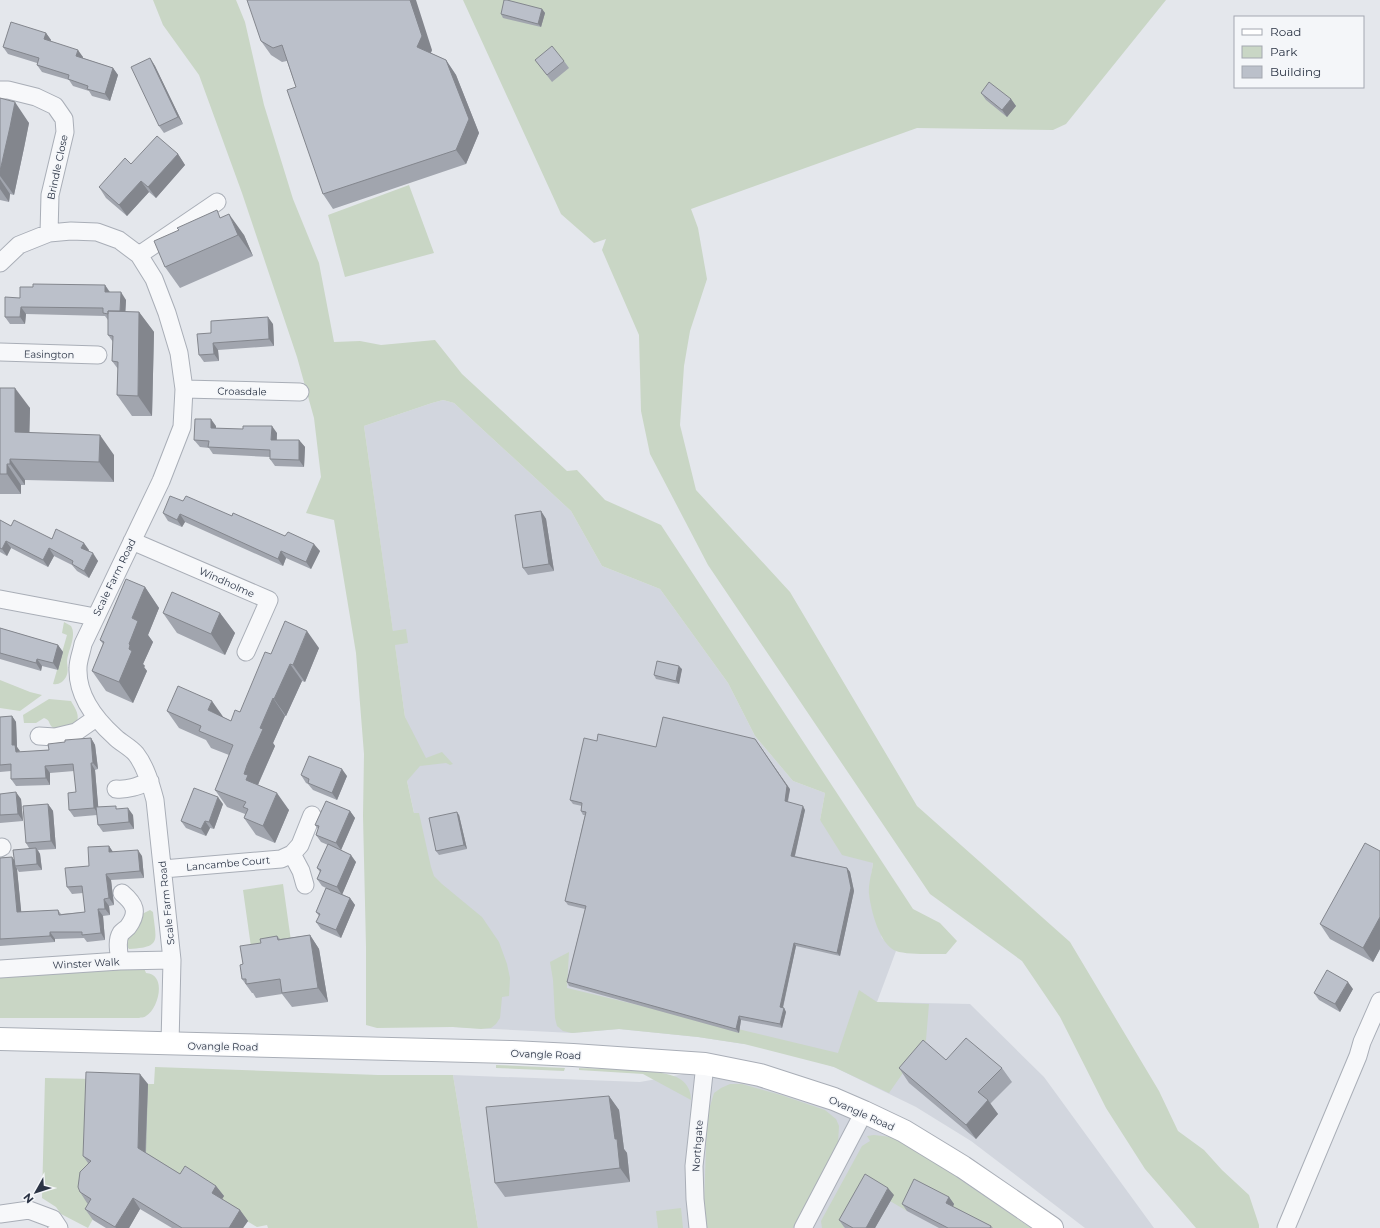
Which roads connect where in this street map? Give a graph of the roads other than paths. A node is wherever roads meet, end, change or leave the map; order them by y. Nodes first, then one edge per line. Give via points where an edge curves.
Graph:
1 (4, 90) edge
2 (217, 202) dead end
3 (49, 233) junction
4 (139, 255) junction
5 (0, 263) edge
6 (0, 352) edge
7 (98, 355) dead end
8 (184, 389) junction
9 (300, 392) dead end
10 (132, 541) junction
11 (0, 599) edge
12 (95, 617) junction
13 (246, 652) dead end
14 (96, 718) junction
15 (39, 736) dead end
16 (150, 781) junction
17 (116, 789) dead end
18 (312, 816) dead end
19 (292, 854) junction
20 (163, 869) junction
21 (305, 885) dead end
22 (122, 893) dead end
23 (172, 960) junction
24 (120, 961) junction
25 (0, 969) edge
26 (1380, 1000) edge
27 (0, 1039) edge
28 (170, 1044) junction
29 (705, 1064) junction
30 (864, 1112) junction
31 (0, 1214) edge
32 (59, 1228) edge
33 (698, 1228) edge
34 (803, 1228) edge
35 (1052, 1228) edge
36 (1286, 1228) edge

1 - 3 street, Brindle Close via 36,97 55,106 64,119 65,132 50,195
2 - 4 street
3 - 4 street, Scale Farm Road via 71,230 97,232 119,240
3 - 5 street, Scale Farm Road via 18,245
4 - 8 street, Scale Farm Road via 154,279 167,313 179,353
6 - 7 street, Easington
8 - 9 street, Croasdale
8 - 10 street, Scale Farm Road via 182,427 168,466
10 - 12 street, Scale Farm Road
10 - 13 street, Windholme via 269,600
11 - 12 street
12 - 14 street, Scale Farm Road via 83,644 78,668 81,688
14 - 15 street via 76,732 56,737
14 - 16 street, Scale Farm Road via 136,754
16 - 17 street via 133,788
16 - 20 street, Scale Farm Road via 155,800
18 - 19 street via 300,845
19 - 20 street, Lancambe Court via 281,859
19 - 21 street
20 - 23 street, Scale Farm Road
22 - 24 street via 135,909 133,918 121,933 118,942
23 - 24 street, Winster Walk
23 - 28 street, Scale Farm Road
24 - 25 street, Winster Walk
26 - 36 street
27 - 28 main road, Ovangle Road
28 - 29 main road, Ovangle Road via 573,1055
29 - 30 main road, Ovangle Road via 760,1075 834,1099
29 - 33 street, Northgate via 694,1166
30 - 34 street
30 - 35 main road, Ovangle Road via 904,1131 963,1167
31 - 32 street via 29,1210 53,1219

